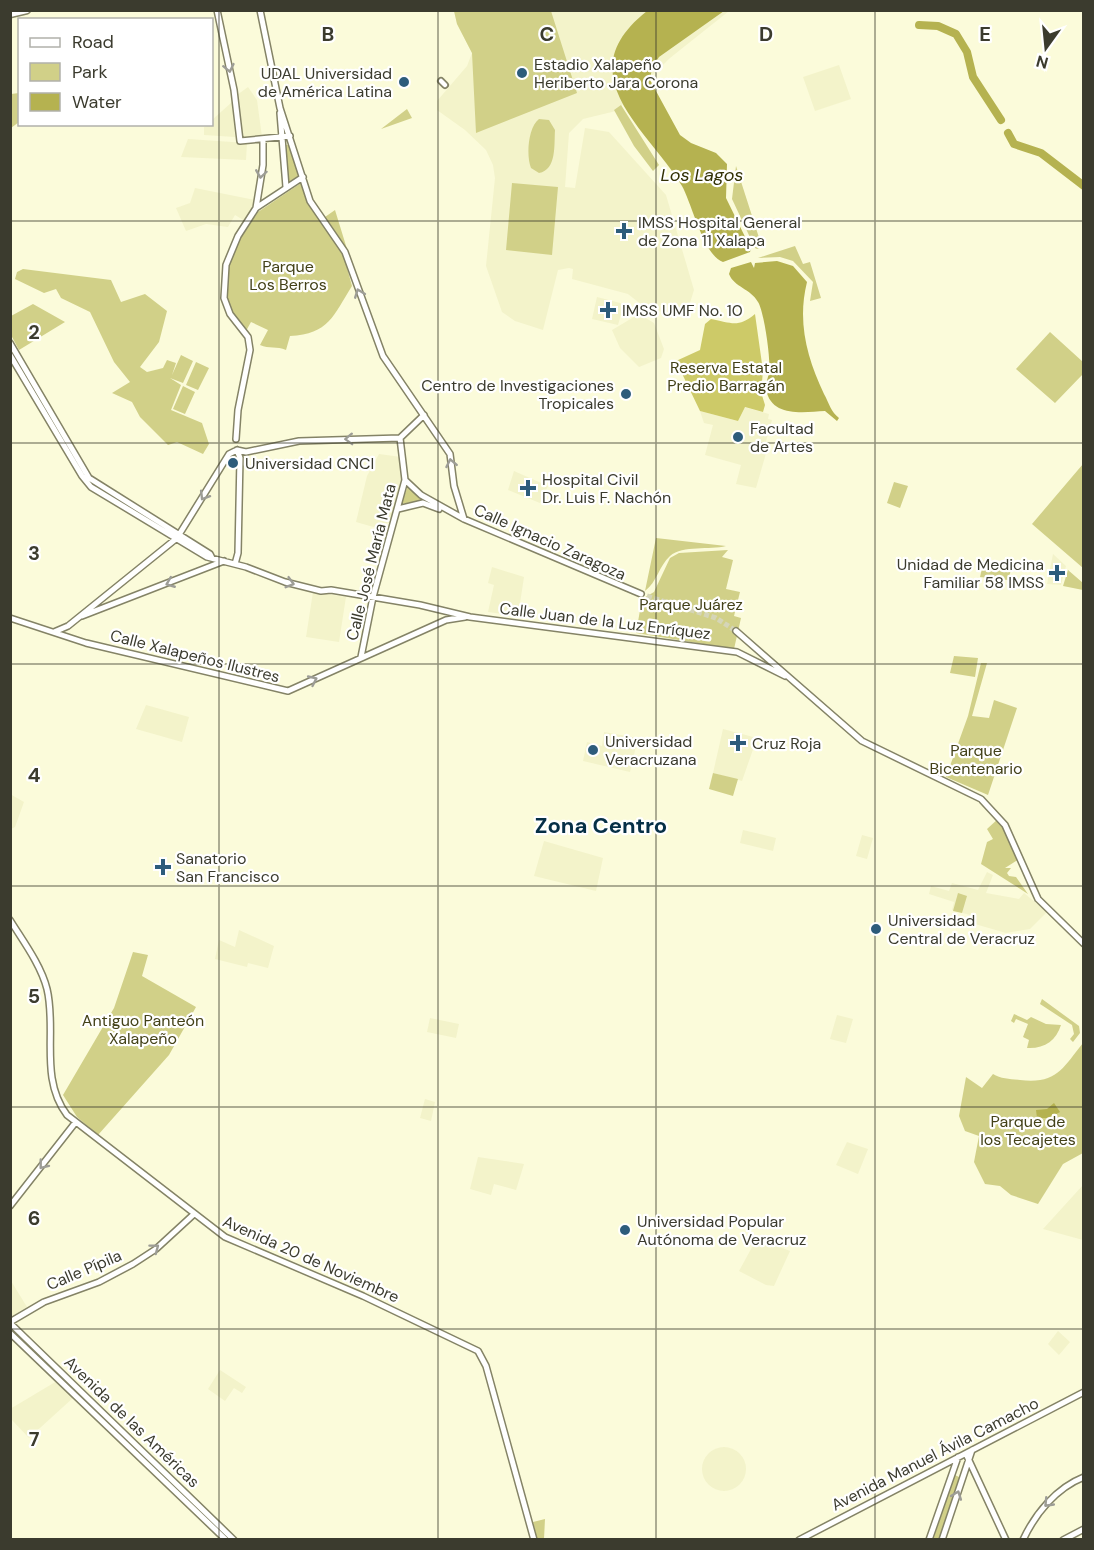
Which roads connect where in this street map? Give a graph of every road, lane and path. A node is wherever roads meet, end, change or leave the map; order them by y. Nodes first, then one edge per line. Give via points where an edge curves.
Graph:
1 (27, 10) edge
2 (217, 10) edge
3 (260, 10) edge
4 (10, 14) edge
5 (280, 108) junction
6 (290, 136) junction
7 (281, 138) junction
8 (263, 141) junction
9 (303, 177) junction
10 (286, 187) junction
11 (256, 208) junction
12 (10, 343) edge
13 (10, 355) edge
14 (424, 415) junction
15 (400, 438) junction
16 (236, 439) joint
17 (237, 450) junction
18 (405, 480) junction
19 (398, 509) junction
20 (450, 512) junction
21 (464, 519) junction
22 (178, 536) junction
23 (224, 561) junction
24 (235, 564) junction
25 (645, 595) tunnel mouth
26 (373, 597) junction
27 (78, 617) junction
28 (470, 617) junction
29 (10, 618) edge
30 (68, 626) junction
31 (54, 632) junction
32 (738, 632) tunnel mouth
33 (68, 637) junction
34 (361, 657) junction
35 (785, 676) junction
36 (10, 920) edge
37 (1083, 944) edge
38 (75, 1123) junction
39 (10, 1206) edge
40 (193, 1215) junction
41 (10, 1323) edge
42 (10, 1333) edge
43 (1083, 1392) edge
44 (972, 1450) junction
45 (966, 1454) junction
46 (958, 1457) junction
47 (969, 1461) junction
48 (953, 1472) junction
49 (964, 1477) junction
50 (1083, 1477) edge
51 (1083, 1529) edge
52 (226, 1539) edge
53 (234, 1539) edge
54 (534, 1539) edge
55 (799, 1539) edge
56 (929, 1539) edge
57 (942, 1539) edge
58 (1006, 1539) edge
59 (1023, 1539) edge
60 (1063, 1539) edge

1 - 4 main road
2 -> 8 main road via 240,141
3 - 5 main road
5 - 6 main road
5 - 7 main road
6 - 7 main road
6 - 9 main road
7 - 8 main road
7 - 10 main road
8 -> 11 main road
9 - 10 main road
14 -> 9 main road via 384,356 345,252 310,201
10 - 11 main road
11 - 16 main road via 231,252 223,288 230,314 250,345
12 - 22 main road via 89,478
13 - 22 main road via 86,482
14 - 15 main road
21 -> 14 main road via 450,454
15 -> 17 main road via 298,441 246,452
15 - 18 main road, Calle José María Mata
16 - 17 street
17 -> 22 main road via 230,454
17 - 24 main road via 240,458
18 - 19 main road, Calle José María Mata
18 - 20 main road, Calle Ignacio Zaragoza
19 - 20 main road, Calle Ignacio Zaragoza via 423,503
19 - 26 main road, Calle José María Mata
20 - 21 main road, Calle Ignacio Zaragoza
21 - 25 main road, Calle Ignacio Zaragoza
22 - 23 main road via 212,558
22 - 27 main road
23 - 24 main road
23 -> 27 main road
24 -> 26 main road via 303,587
26 - 28 main road
26 - 34 main road, Calle José María Mata
27 - 30 main road
28 - 34 main road, Calle Xalapeños Ilustres via 446,620
28 - 35 main road, Calle Juan de la Luz Enríquez via 737,652
29 - 31 main road, Calle Xalapeños Ilustres
30 - 31 main road
30 - 33 main road
31 - 33 main road, Calle Xalapeños Ilustres
32 - 35 main road
33 -> 34 main road, Calle Xalapeños Ilustres via 288,691
35 - 37 main road via 862,741 981,799 1005,825 1038,899
36 - 38 main road, Avenida 20 de Noviembre via 47,990 54,1090
38 -> 39 main road
38 - 40 main road, Avenida 20 de Noviembre
41 -> 40 main road, Calle Pípila via 44,1302 99,1282 133,1264
40 - 54 main road, Avenida 20 de Noviembre via 225,1238 363,1296 478,1351 486,1366
41 - 53 main road, Avenida de las Américas
42 - 52 main road, Avenida de las Américas
43 - 44 main road, Avenida Manuel Ávila Camacho
44 - 45 main road, Avenida Manuel Ávila Camacho
44 - 47 main road
45 - 46 main road, Avenida Manuel Ávila Camacho
45 - 47 main road
46 - 48 main road
46 - 55 main road, Avenida Manuel Ávila Camacho
47 - 49 main road
47 - 58 main road
48 - 49 main road
48 - 56 main road
57 -> 49 main road
50 -> 59 main road via 1044,1506
51 - 60 main road

